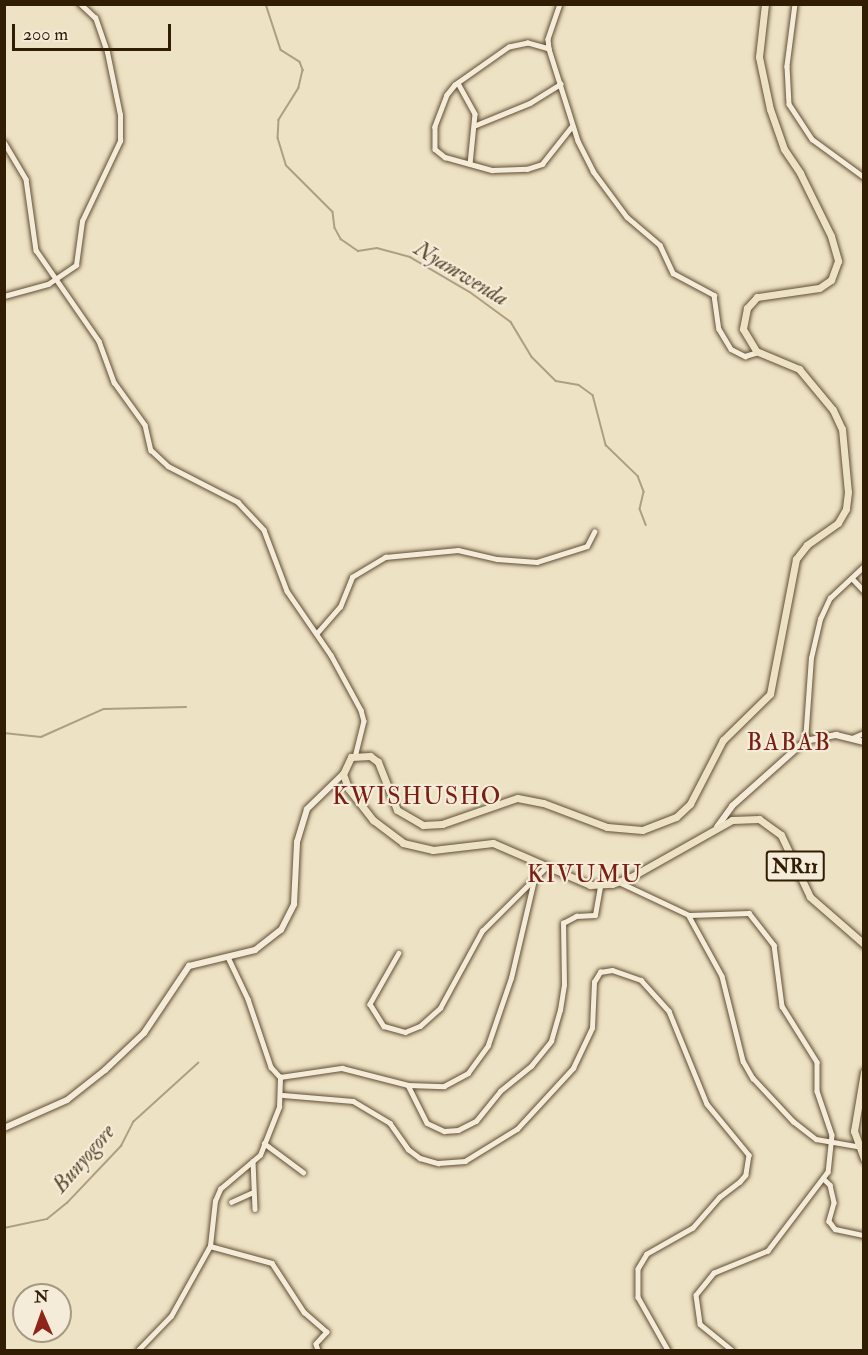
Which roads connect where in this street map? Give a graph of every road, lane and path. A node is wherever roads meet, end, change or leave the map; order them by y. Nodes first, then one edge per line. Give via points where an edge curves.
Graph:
1 (80, 4) edge
2 (560, 4) edge
3 (765, 4) edge
4 (795, 4) edge
5 (549, 49) junction
6 (458, 83) junction
7 (560, 84) junction
8 (476, 125) junction
9 (573, 126) junction
10 (4, 142) edge
11 (470, 164) junction
12 (864, 177) edge
13 (57, 279) junction
14 (4, 296) edge
15 (758, 352) junction
16 (594, 532) dead end
17 (864, 566) edge
18 (852, 578) junction
19 (864, 591) edge
20 (317, 633) junction
21 (864, 733) edge
22 (850, 739) junction
23 (806, 741) junction
24 (864, 742) edge
25 (355, 756) junction
26 (343, 774) junction
27 (717, 827) junction
28 (547, 866) junction
29 (534, 880) junction
30 (619, 881) junction
31 (600, 886) junction
32 (689, 915) junction
33 (864, 944) edge
34 (399, 953) dead end
35 (228, 957) junction
36 (864, 1072) edge
37 (280, 1077) junction
38 (408, 1085) junction
39 (283, 1095) junction
40 (4, 1128) edge
41 (264, 1143) junction
42 (831, 1143) junction
43 (856, 1146) junction
44 (864, 1159) edge
45 (253, 1161) junction
46 (303, 1172) dead end
47 (823, 1178) junction
48 (251, 1193) junction
49 (231, 1202) dead end
50 (255, 1209) dead end
51 (864, 1234) edge
52 (210, 1246) junction
53 (138, 1350) edge
54 (318, 1350) edge
55 (668, 1350) edge
56 (732, 1350) edge

1 - 13 street via 95,18 107,52 121,135 82,221 76,265
2 - 5 street via 548,39
3 - 15 highway via 759,57 770,109 784,149 831,236 838,261 831,280 819,288 768,292 751,303 743,330 750,346
4 - 12 street via 787,66 789,104 812,139
5 - 6 street via 528,43 509,46
5 - 7 street
6 - 8 street via 471,102
6 - 11 street via 443,103 434,143 441,155
7 - 8 street via 530,103
7 - 9 street
8 - 11 street
9 - 11 street via 542,164 535,167 505,172
9 - 15 street via 593,171 620,210 660,245 676,276 714,295 719,329 731,349 745,356
10 - 13 street via 26,179 36,250
13 - 14 street
13 - 20 street via 99,341 114,382 142,417 152,450 168,466 238,502 264,530 287,591
15 - 25 highway via 799,369 833,410 842,429 848,502 838,523 807,545 796,559 770,694 729,732 700,790 682,812 653,826 625,830 517,798 442,824 423,825 407,819 392,804 374,759
16 - 20 street via 587,546 537,562 497,559 458,550 385,557 351,577 340,607
17 - 18 street
18 - 19 street
18 - 23 street via 830,598 820,619 811,658
20 - 25 street via 363,715
21 - 22 street
22 - 23 main road via 836,735
22 - 24 main road
23 - 27 main road via 732,806
25 - 26 highway via 345,762
26 - 28 highway via 369,815 403,843 433,850 493,843
26 - 35 main road via 307,809 297,842 290,918 255,950
27 - 30 highway, NR11 via 673,856
27 - 33 highway, NR11 via 752,817 775,829 787,845 804,890
28 - 29 street
28 - 31 highway
29 - 34 street via 482,931 440,1008 420,1026 405,1032 384,1026 370,1004
29 - 38 street via 511,978 484,1054 454,1082
30 - 31 highway, NR11
30 - 32 street
31 - 38 street via 595,915 576,916 563,923 564,985 560,1010 551,1041 531,1066 500,1091 476,1121 458,1130 444,1131 427,1123
32 - 42 street via 722,976 747,1069 793,1121 816,1139
32 - 42 street via 749,913 774,945 782,1005 817,1062 817,1091 831,1130
35 - 37 street via 248,999 271,1067
35 - 40 main road via 199,960 189,966 144,1033 105,1070 67,1100
36 - 43 highway via 854,1121
37 - 38 street via 342,1068
37 - 39 street
39 - 41 street
39 - 55 street via 353,1101 390,1123 408,1149 420,1158 438,1163 465,1161 517,1129 573,1068 592,1028 594,982 600,972 612,970 641,980 669,1011 707,1104 749,1155 746,1174 740,1182 720,1197 693,1228 647,1254 638,1269 638,1297
41 - 45 street
41 - 46 street
42 - 43 street
42 - 47 street via 831,1163
43 - 44 highway
45 - 48 street
45 - 52 street via 220,1188 214,1201
47 - 51 street via 830,1185 834,1203 829,1221 835,1229
47 - 56 street via 768,1251 714,1273 699,1288 695,1305 700,1324
48 - 49 street
48 - 50 street
52 - 53 street via 171,1316
52 - 54 street via 272,1263 304,1312 327,1332 316,1344

